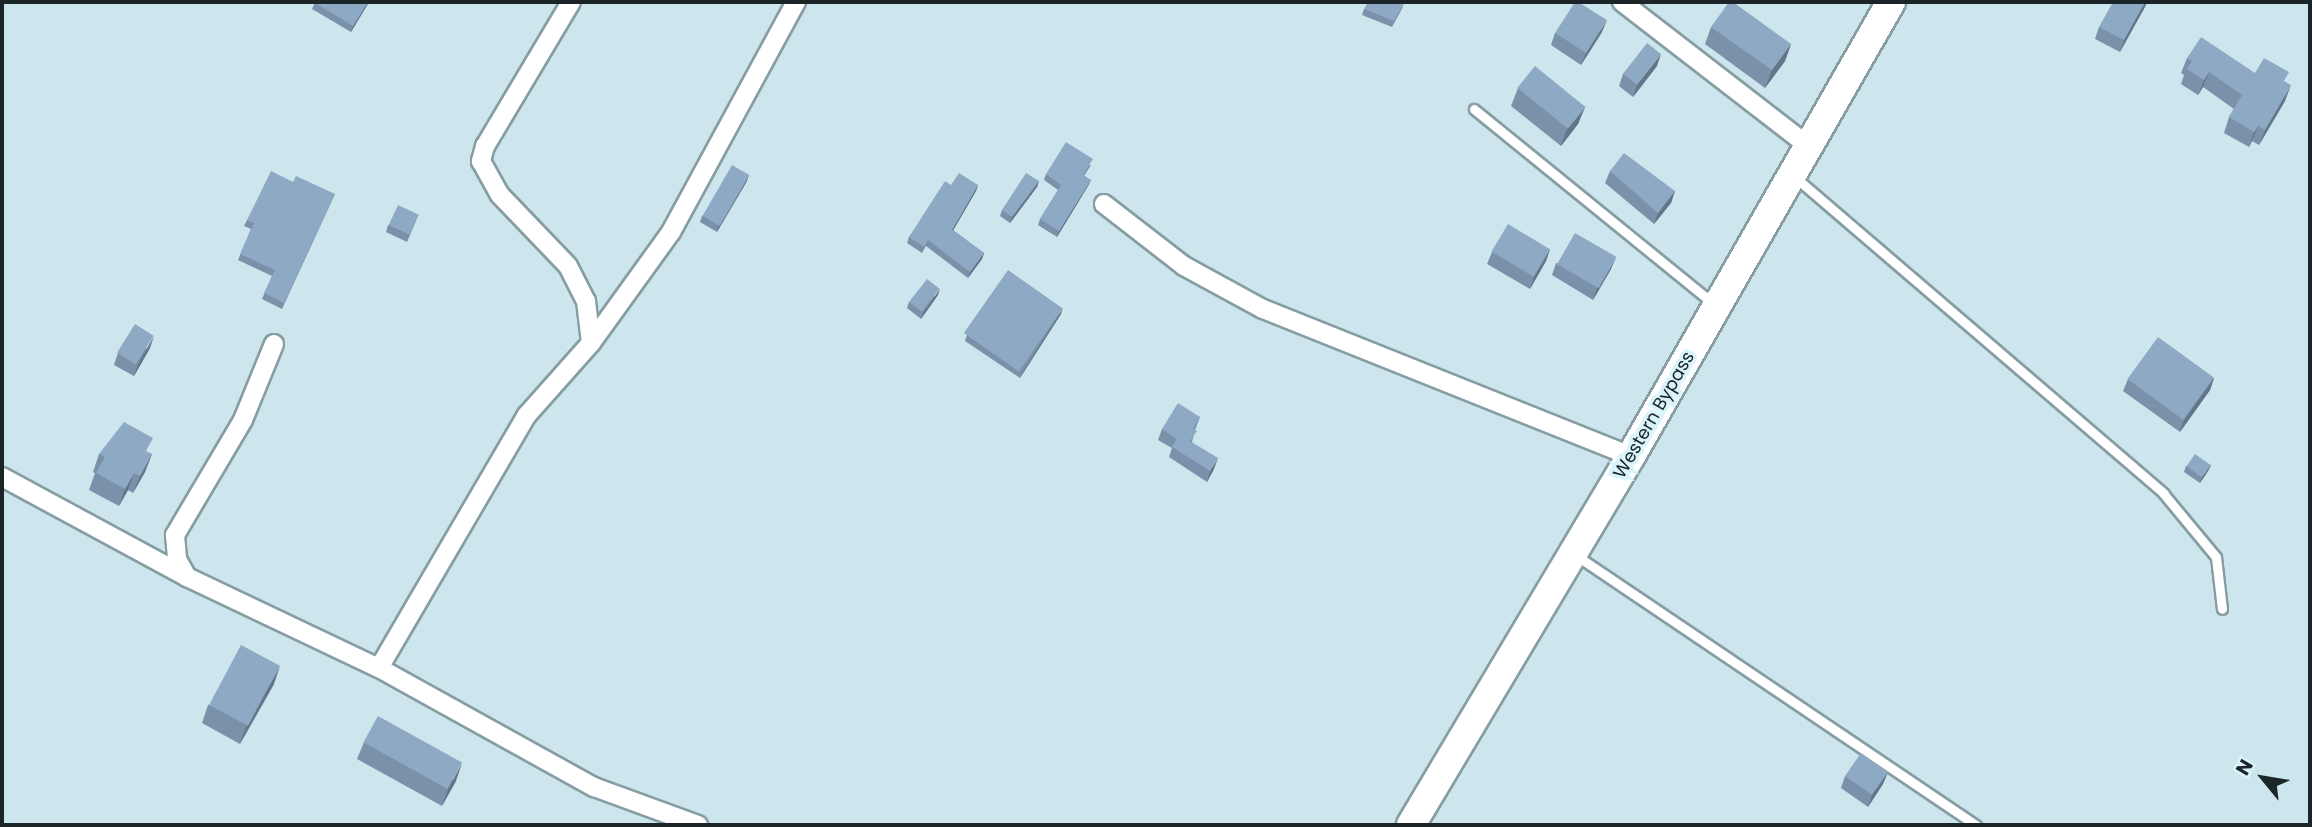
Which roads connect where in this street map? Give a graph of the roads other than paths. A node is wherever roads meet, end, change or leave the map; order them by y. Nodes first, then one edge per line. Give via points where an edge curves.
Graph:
1 (571, 2) edge
2 (796, 2) edge
3 (1622, 2) edge
4 (1891, 2) edge
5 (1474, 109) dead end
6 (1808, 146) junction
7 (1792, 174) junction
8 (1104, 204) dead end
9 (1717, 306) junction
10 (591, 343) junction
11 (274, 344) dead end
12 (1631, 456) junction
13 (2, 477) edge
14 (1573, 553) junction
15 (187, 577) junction
16 (2222, 609) dead end
17 (379, 668) junction
18 (698, 825) edge
19 (1411, 825) edge
20 (1976, 825) edge

1 - 10 street via 485,146 481,161 500,195 568,266 586,301
2 - 10 street via 671,232
3 - 6 street
4 - 6 main road, Western Bypass
5 - 9 lane
6 - 7 main road, Western Bypass
7 - 9 main road, Western Bypass
7 - 16 lane via 2163,493 2216,557
8 - 12 street via 1184,266 1263,309
9 - 12 main road, Western Bypass
10 - 17 street via 527,415
11 - 15 street via 243,420 175,535 177,559
12 - 14 main road, Western Bypass
13 - 15 street
14 - 19 main road, Western Bypass
14 - 20 lane
15 - 17 street
17 - 18 street via 594,787

